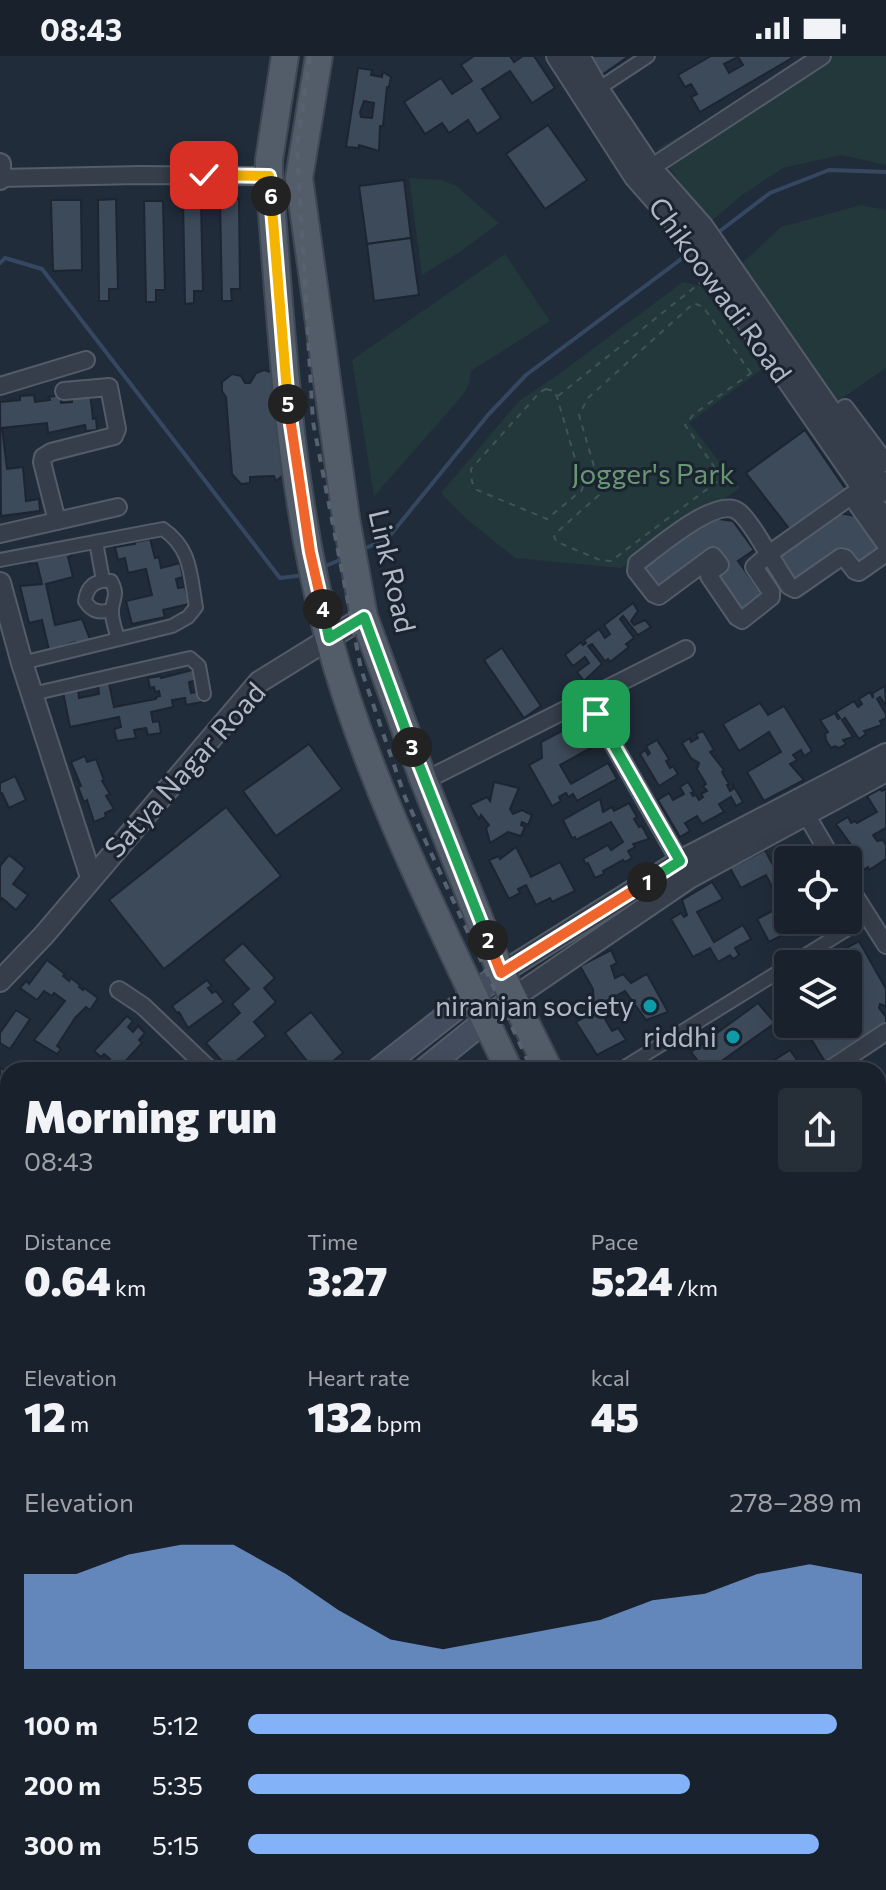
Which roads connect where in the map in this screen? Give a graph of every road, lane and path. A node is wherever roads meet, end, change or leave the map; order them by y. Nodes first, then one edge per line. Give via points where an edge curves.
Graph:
1 (285, 56) edge
2 (319, 56) edge
3 (557, 56) edge
4 (579, 56) edge
5 (648, 56) edge
6 (822, 56) edge
7 (598, 89) junction
8 (0, 164) edge
9 (643, 172) junction
10 (269, 176) junction
11 (0, 178) edge
12 (714, 263) junction
13 (86, 360) dead end
14 (751, 373) joint
15 (0, 386) edge
16 (64, 391) dead end
17 (557, 397) junction
18 (845, 408) dead end
19 (851, 442) junction
20 (872, 483) edge
21 (118, 507) dead end
22 (57, 521) junction
23 (886, 522) edge
24 (0, 534) edge
25 (96, 542) junction
26 (886, 545) edge
27 (886, 553) edge
28 (769, 554) junction
29 (0, 560) edge
30 (103, 580) junction
31 (0, 583) edge
32 (111, 610) junction
33 (364, 617) junction
34 (329, 638) junction
35 (118, 639) junction
36 (686, 649) dead end
37 (22, 663) junction
38 (32, 694) junction
39 (204, 694) dead end
40 (596, 714) dead end
41 (886, 754) edge
42 (886, 771) edge
43 (424, 781) junction
44 (802, 807) junction
45 (825, 846) edge
46 (684, 870) junction
47 (91, 877) junction
48 (862, 909) edge
49 (867, 917) junction
50 (886, 945) edge
51 (813, 950) edge
52 (501, 973) junction
53 (774, 974) edge
54 (0, 981) edge
55 (119, 990) dead end
56 (472, 996) junction
57 (513, 998) junction
58 (446, 1016) junction
59 (486, 1021) junction
60 (886, 1032) edge
61 (462, 1040) junction
62 (202, 1062) edge
63 (388, 1062) edge
64 (434, 1062) edge
65 (505, 1062) edge
66 (545, 1062) edge
67 (633, 1062) edge
68 (841, 1062) edge

1 - 10 main road
2 - 33 main road, Link Road via 299,178
3 - 9 street, Chikoowadi Road
4 - 7 street, Chikoowadi Road
5 - 7 street
6 - 9 street
7 - 9 street, Chikoowadi Road
8 - 11 street
9 - 12 street, Chikoowadi Road via 696,232
10 - 11 street
10 - 34 main road via 287,395
12 - 17 path
12 - 19 street, Chikoowadi Road
12 - 19 street, Chikoowadi Road via 785,349
13 - 15 street
14 - 14 path via 685,425 722,478 611,561 557,542 556,533 599,495 580,408 694,303 703,307
16 - 22 street via 109,387 117,429 110,438 43,457
17 - 17 path via 550,389 540,392 470,475 477,490 544,519 583,486
18 - 19 street
19 - 20 street, Chikoowadi Road
20 - 23 street, Chikoowadi Road
20 - 26 street
20 - 28 street
21 - 22 street
22 - 24 street
25 - 29 street
25 - 30 street
25 - 35 street via 163,529 185,550 196,607 172,626
27 - 28 street via 859,572 841,557 795,589
28 - 28 street via 738,511 726,506 710,511 637,563 636,571 659,596 713,556 720,565 709,576 742,620 771,597 754,567
30 - 32 street via 116,589
30 - 32 street via 86,590 85,601 101,612
31 - 37 street, Satya Nagar Road
32 - 35 street
33 - 34 street, Satya Nagar Road
33 - 43 main road, Link Road
34 - 47 street, Satya Nagar Road via 259,682
34 - 56 main road via 360,740
35 - 37 street
36 - 43 street
37 - 38 street, Satya Nagar Road
38 - 39 street via 190,658 199,666
38 - 47 street, Satya Nagar Road
40 - 46 street
41 - 44 street
42 - 44 street
43 - 52 main road, Link Road
44 - 45 street
44 - 46 street
46 - 52 street
46 - 57 street
47 - 54 street, Satya Nagar Road
48 - 49 street
49 - 50 street
49 - 51 street
52 - 56 main road
52 - 57 main road, Link Road
53 - 67 street
55 - 62 street
56 - 58 main road
56 - 59 main road
57 - 59 main road
57 - 66 main road, Link Road
58 - 61 main road
58 - 63 main road
59 - 61 main road
59 - 65 main road
60 - 68 street
61 - 64 main road

